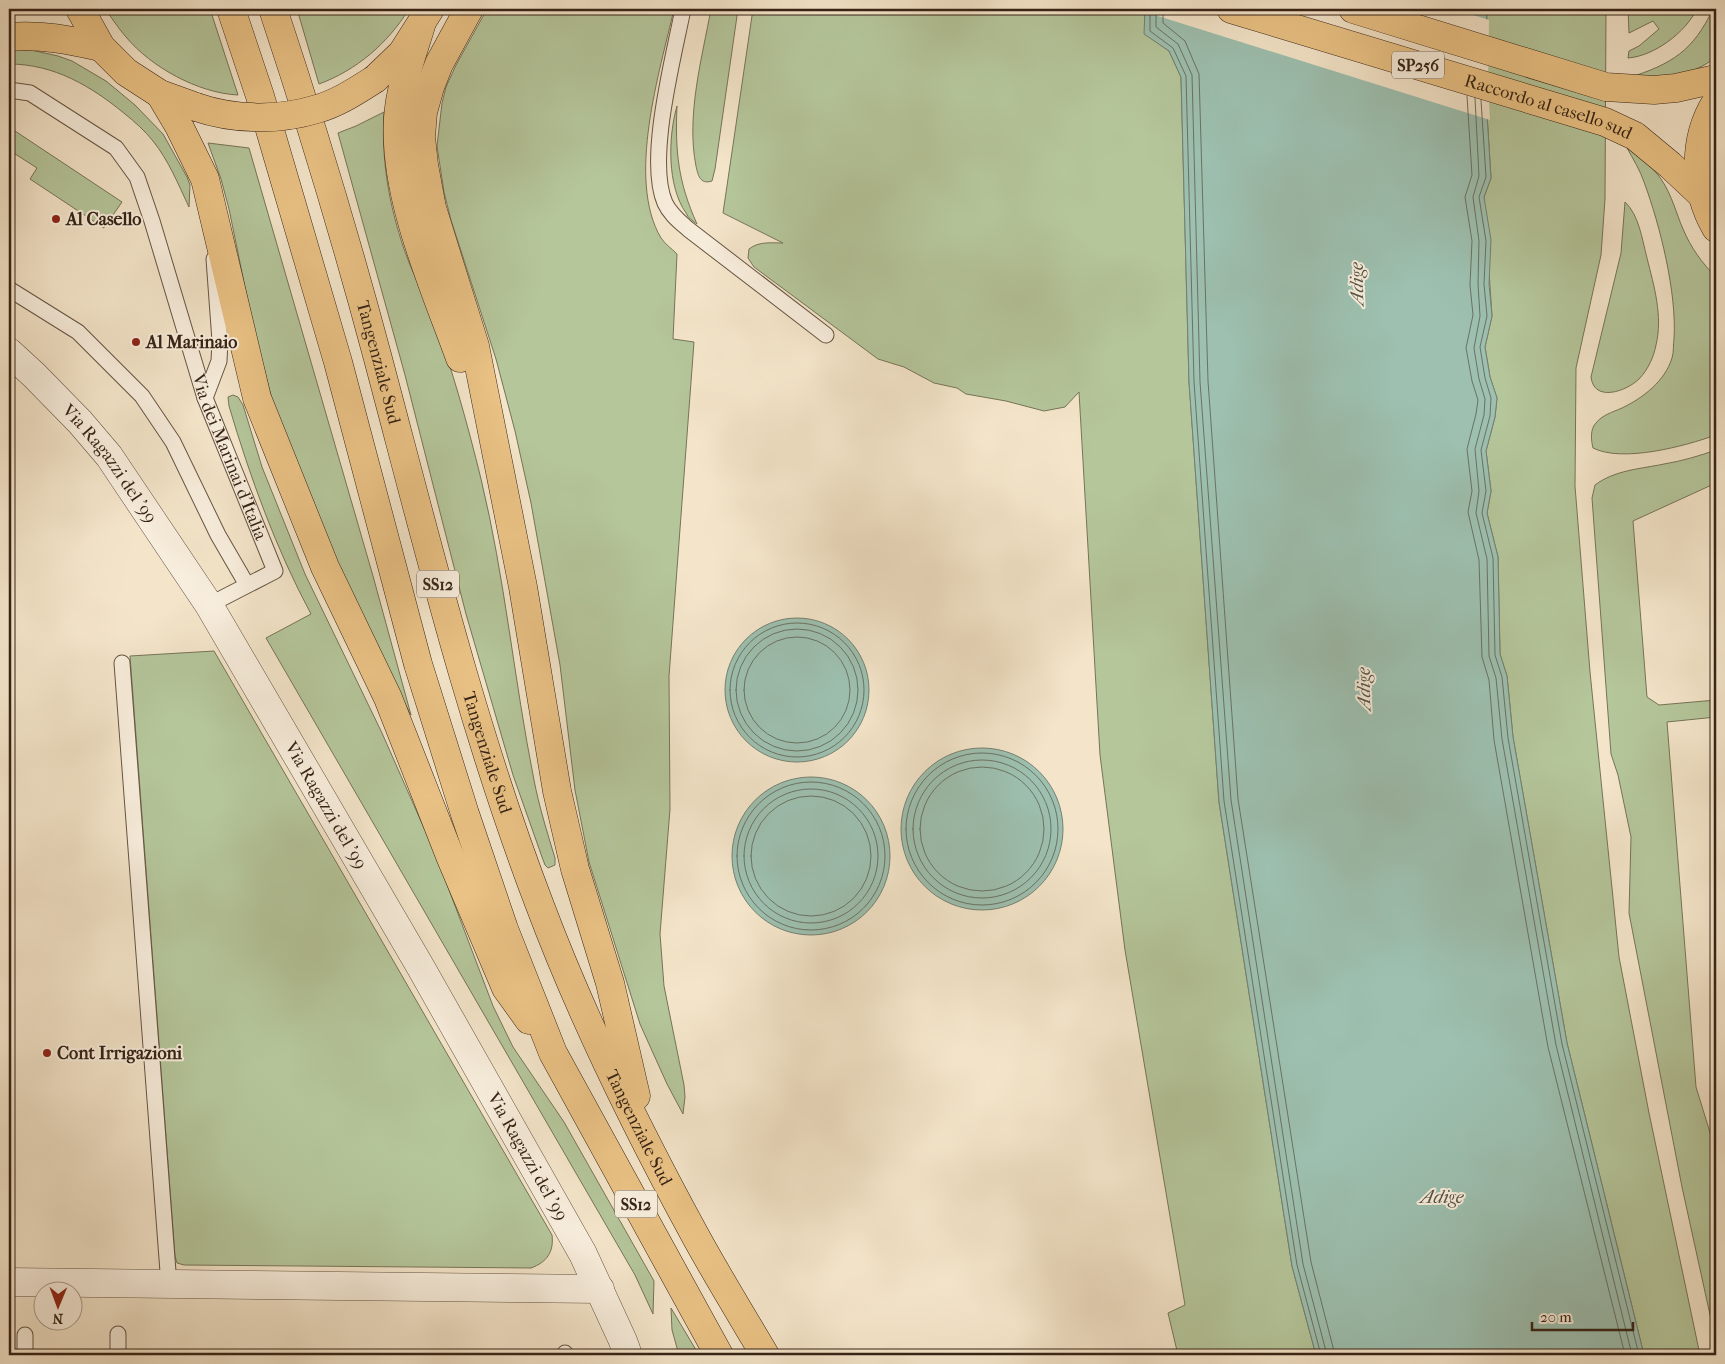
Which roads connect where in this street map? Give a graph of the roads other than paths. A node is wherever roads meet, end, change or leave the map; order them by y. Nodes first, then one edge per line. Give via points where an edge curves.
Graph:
1 (80, 9) edge
2 (231, 9) edge
3 (273, 9) edge
4 (469, 9) edge
5 (683, 9) edge
6 (1231, 9) edge
7 (1353, 9) edge
8 (426, 16) edge
9 (9, 37) edge
10 (100, 47) junction
11 (1716, 78) edge
12 (9, 90) edge
13 (160, 94) junction
14 (1716, 102) edge
15 (1702, 196) junction
16 (216, 225) junction
17 (1716, 228) edge
18 (9, 289) edge
19 (826, 335) dead end
20 (9, 352) edge
21 (205, 398) junction
22 (497, 458) junction
23 (247, 585) junction
24 (209, 605) junction
25 (122, 663) dead end
26 (553, 1053) junction
27 (647, 1144) junction
28 (9, 1282) edge
29 (169, 1285) junction
30 (600, 1289) junction
31 (118, 1334) dead end
32 (25, 1335) dead end
33 (25, 1355) edge
34 (118, 1355) edge
35 (628, 1355) edge
36 (719, 1355) edge
37 (765, 1355) edge

1 - 10 main road
2 - 26 main road, SS12 via 260,96 338,362 421,674 504,929
3 - 27 main road, Tangenziale Sud / SS12 via 300,90 375,349 455,650 501,796 539,904 584,1012
4 - 22 main road via 439,64 423,112 421,137 432,208 475,346
5 - 19 lane via 662,114 659,163 665,202 672,215 688,229
6 - 15 main road, Raccordo al casello sud / SP256 via 1605,122 1635,136
7 - 11 main road, Raccordo al casello sud / SP256 via 1606,87 1654,90
8 - 13 main road, bridge via 402,53 374,80 318,109 272,117 226,115
8 - 22 main road via 398,116 399,160 407,202 424,259
9 - 10 main road via 65,39
10 - 13 main road via 126,72
12 - 21 lane, Via dei Marinai d'Italia via 30,93 63,113 116,148 129,164 137,177 152,222
13 - 16 main road via 205,179
14 - 15 main road, Raccordo al casello sud / SP256 via 1702,135 1699,153
15 - 17 main road, Raccordo al casello sud / SP256
16 - 21 lane via 214,268 219,361
16 - 26 main road via 257,398 321,558 388,698 506,988
18 - 23 lane via 78,332 142,396 173,442 218,535
20 - 24 street, Via Ragazzi del '99 via 80,422 109,456
21 - 23 lane, Via dei Marinai d'Italia via 275,570
22 - 27 main road via 523,587 557,790 575,869 610,983
23 - 24 lane, Via dei Marinai d'Italia
24 - 30 street, Via Ragazzi del '99 via 420,966
25 - 29 lane
26 - 36 main road, SS12
27 - 37 main road, Tangenziale Sud / SS12 via 697,1239
28 - 29 street
29 - 30 street
30 - 35 street, Via Ragazzi del '99
31 - 34 lane
32 - 33 lane

